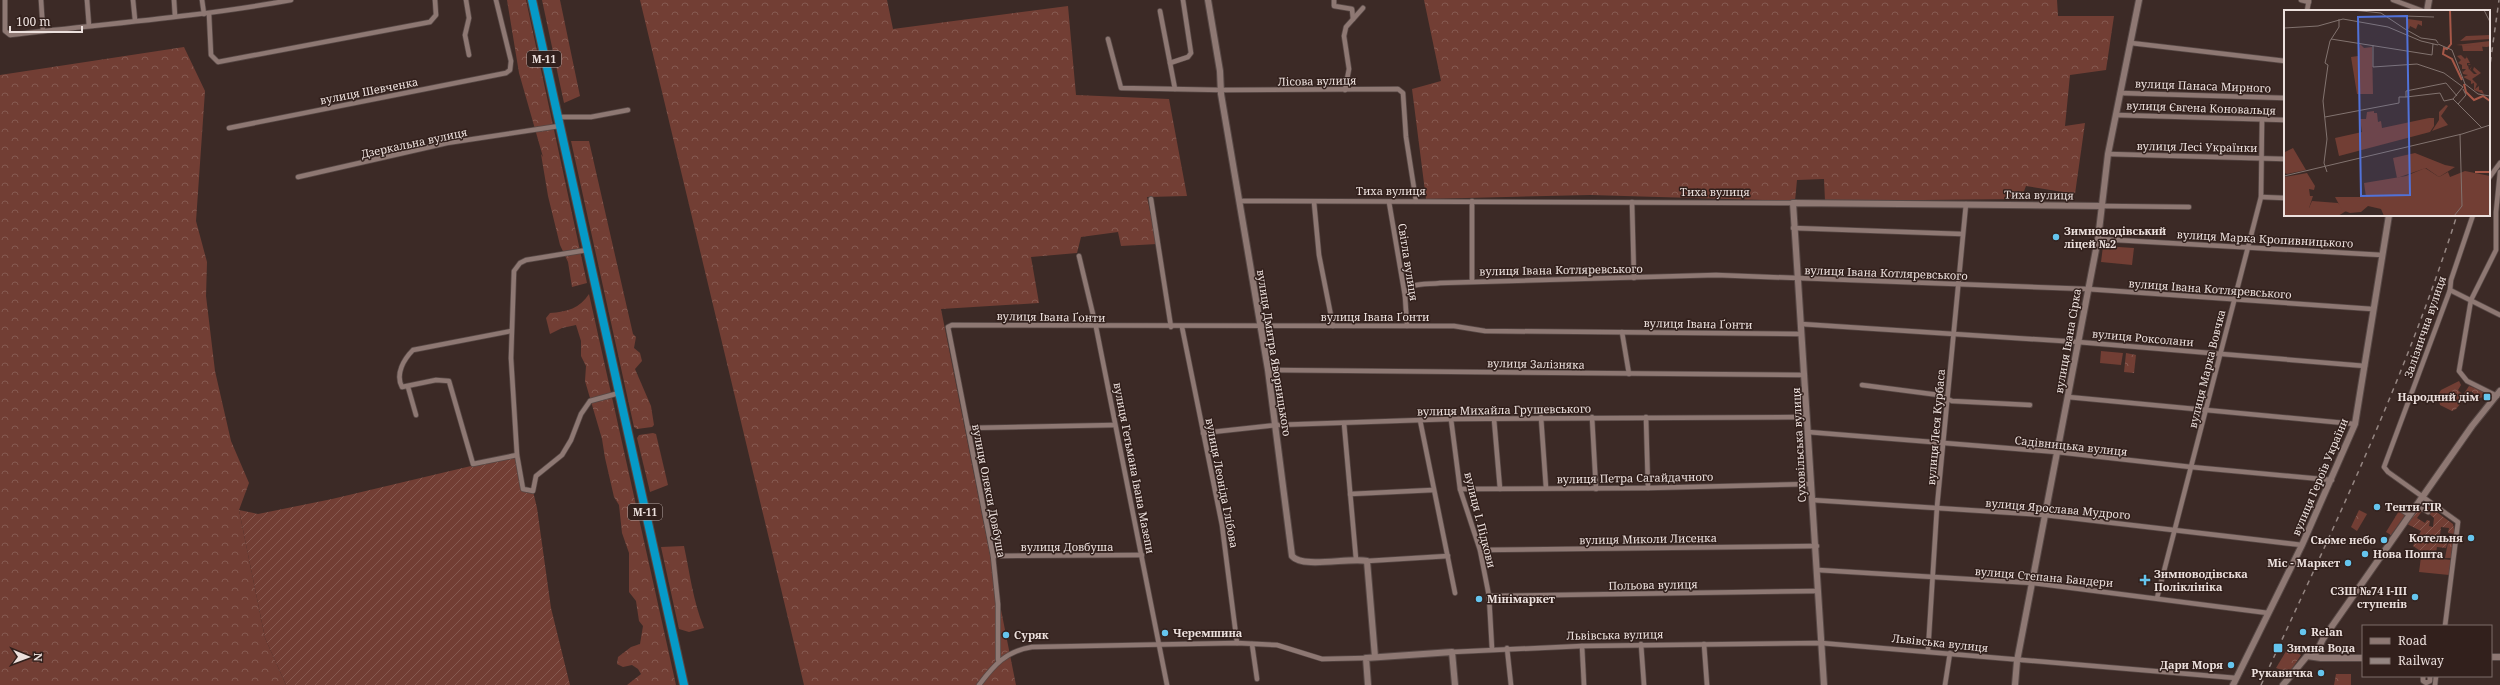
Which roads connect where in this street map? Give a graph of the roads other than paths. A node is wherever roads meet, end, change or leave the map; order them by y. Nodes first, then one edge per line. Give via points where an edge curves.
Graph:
1 (5, 0) edge
2 (41, 0) edge
3 (87, 0) edge
4 (133, 0) edge
5 (174, 0) edge
6 (202, 0) edge
7 (257, 0) edge
8 (291, 0) edge
9 (435, 0) edge
10 (466, 0) edge
11 (496, 0) edge
12 (532, 0) edge
13 (1183, 0) edge
14 (1208, 0) edge
15 (1334, 0) edge
16 (2139, 0) edge
17 (2300, 0) edge
18 (2392, 0) edge
19 (2429, 0) edge
20 (2309, 1) edge
21 (258, 6) junction
22 (1363, 8) dead end
23 (2420, 10) edge
24 (2426, 10) edge
25 (1160, 11) dead end
26 (206, 14) junction
27 (175, 16) junction
28 (1353, 19) junction
29 (135, 20) junction
30 (89, 26) junction
31 (43, 31) junction
32 (1108, 39) dead end
33 (2132, 43) junction
34 (469, 55) dead end
35 (2284, 61) edge
36 (1170, 62) junction
37 (1175, 89) junction
38 (1221, 89) junction
39 (1345, 90) junction
40 (2120, 92) junction
41 (2284, 98) edge
42 (628, 110) dead end
43 (2116, 115) junction
44 (557, 117) junction
45 (2262, 120) junction
46 (2284, 120) edge
47 (559, 126) junction
48 (229, 128) dead end
49 (2108, 154) junction
50 (2262, 158) junction
51 (2284, 158) edge
52 (2500, 163) edge
53 (2500, 172) edge
54 (298, 177) dead end
55 (2490, 177) edge
56 (2261, 197) junction
57 (2284, 198) edge
58 (1150, 199) dead end
59 (1240, 201) junction
60 (1416, 201) junction
61 (1472, 201) junction
62 (1314, 202) junction
63 (1389, 202) junction
64 (1632, 202) junction
65 (1793, 203) junction
66 (1966, 204) junction
67 (2102, 206) junction
68 (2189, 207) dead end
69 (2389, 216) edge
70 (2473, 216) edge
71 (1793, 228) junction
72 (1962, 234) junction
73 (2098, 239) junction
74 (2247, 248) junction
75 (587, 250) junction
76 (2382, 255) junction
77 (1079, 256) dead end
78 (1634, 278) junction
79 (1797, 278) junction
80 (1472, 281) junction
81 (1958, 284) junction
82 (2087, 289) junction
83 (2450, 290) junction
84 (1405, 296) junction
85 (2234, 299) junction
86 (2471, 300) junction
87 (2372, 309) junction
88 (2500, 315) edge
89 (1801, 324) junction
90 (1333, 326) junction
91 (1407, 326) junction
92 (948, 327) joint
93 (1096, 327) junction
94 (1171, 327) junction
95 (1182, 327) junction
96 (1261, 327) junction
97 (511, 331) junction
98 (1622, 332) junction
99 (1801, 334) junction
100 (1954, 334) junction
101 (2078, 342) junction
102 (2221, 354) junction
103 (2365, 366) junction
104 (1268, 370) junction
105 (1629, 374) junction
106 (1805, 375) junction
107 (1862, 385) dead end
108 (408, 387) junction
109 (619, 393) junction
110 (2498, 393) edge
111 (2068, 397) junction
112 (1948, 399) junction
113 (2030, 405) dead end
114 (2207, 409) junction
115 (416, 415) dead end
116 (1541, 417) junction
117 (1592, 417) junction
118 (1646, 417) junction
119 (1806, 417) junction
120 (1451, 419) junction
121 (1494, 419) junction
122 (1420, 420) junction
123 (1344, 423) junction
124 (2355, 424) junction
125 (1115, 425) junction
126 (1276, 425) junction
127 (968, 428) junction
128 (1808, 432) junction
129 (1203, 433) junction
130 (1943, 444) junction
131 (2056, 452) junction
132 (516, 455) junction
133 (2191, 468) junction
134 (2332, 480) junction
135 (1810, 484) junction
136 (1546, 488) junction
137 (1648, 488) junction
138 (1460, 489) junction
139 (1500, 489) junction
140 (1596, 489) junction
141 (1433, 490) junction
142 (1350, 494) junction
143 (2422, 497) junction
144 (1812, 500) junction
145 (2416, 505) junction
146 (1937, 507) junction
147 (2428, 512) dead end
148 (2045, 516) junction
149 (2175, 529) junction
150 (2302, 545) junction
151 (1817, 546) junction
152 (1480, 550) junction
153 (1142, 555) junction
154 (992, 556) junction
155 (1448, 556) junction
156 (1356, 559) junction
157 (1367, 561) junction
158 (1818, 570) junction
159 (1933, 577) junction
160 (2033, 583) junction
161 (1818, 591) junction
162 (1455, 593) dead end
163 (1488, 596) junction
164 (2157, 598) junction
165 (2268, 613) junction
166 (2445, 625) edge
167 (1237, 643) junction
168 (1821, 643) junction
169 (1159, 644) junction
170 (1252, 644) junction
171 (1641, 644) junction
172 (1704, 644) junction
173 (1582, 646) junction
174 (1507, 648) junction
175 (1492, 649) junction
176 (1928, 651) junction
177 (1452, 652) junction
178 (1950, 653) junction
179 (2315, 655) junction
180 (1375, 657) junction
181 (1366, 658) junction
182 (2362, 658) edge
183 (998, 660) junction
184 (2017, 661) junction
185 (2423, 677) edge
186 (2430, 677) edge
187 (2236, 678) junction
188 (1257, 679) dead end
189 (684, 685) edge
190 (979, 685) edge
191 (1166, 685) edge
192 (1368, 685) edge
193 (1455, 685) edge
194 (1511, 685) edge
195 (1584, 685) edge
196 (1644, 685) edge
197 (1707, 685) edge
198 (1824, 685) edge
199 (1945, 685) edge
200 (2015, 685) edge
201 (2233, 685) edge
202 (2283, 685) edge

1 - 31 street via 6,33
2 - 31 street
3 - 30 street
4 - 29 street
5 - 27 street
6 - 26 street
7 - 21 street
8 - 21 street
9 - 26 street via 436,16 430,22 218,62 211,55
10 - 34 street via 469,18 465,35
11 - 48 street, вулиця Шевченка via 511,61 510,70
12 - 44 highway, М-11
13 - 36 street via 1191,53 1188,57
14 - 38 street, вулиця Дмитра Яворницького
15 - 28 street via 1334,6 1352,9
16 - 33 street, вулиця Івана Сірка
17 - 20 street
18 - 23 street
19 - 24 street
21 - 26 street
22 - 28 street
25 - 36 street
26 - 27 street
27 - 29 street
28 - 39 street via 1346,27 1344,36 1349,70
29 - 30 street
30 - 31 street
32 - 37 street, Лісова вулиця via 1121,88
33 - 35 street
33 - 40 street, вулиця Івана Сірка
36 - 37 street
37 - 38 street, Лісова вулиця
38 - 39 street, Лісова вулиця
38 - 59 street, вулиця Дмитра Яворницького
39 - 60 street, Лісова вулиця via 1398,89 1403,93 1406,136
40 - 41 street, вулиця Панаса Мирного
40 - 43 street, вулиця Івана Сірка
42 - 44 street via 591,117
43 - 45 street, вулиця Євгена Коновальця
43 - 49 street, вулиця Івана Сірка
44 - 47 highway, М-11
45 - 46 street, вулиця Євгена Коновальця
45 - 50 street, вулиця Марка Вовчка
47 - 54 street, Дзеркальна вулиця via 446,143
47 - 75 highway, М-11
49 - 50 street, вулиця Лесі Українки
49 - 67 street, вулиця Івана Сірка
50 - 51 street, вулиця Лесі Українки
50 - 56 street, вулиця Марка Вовчка
52 - 55 street
53 - 86 street via 2496,250
56 - 57 street
56 - 74 street, вулиця Марка Вовчка
58 - 94 street
59 - 62 street, Тиха вулиця
59 - 96 street, вулиця Дмитра Яворницького
60 - 61 street, Тиха вулиця
60 - 63 street, Тиха вулиця
61 - 64 street, Тиха вулиця
61 - 80 street
62 - 63 street, Тиха вулиця
62 - 90 street via 1319,254
63 - 84 street, Світла вулиця
64 - 65 street, Тиха вулиця
64 - 78 street
65 - 66 street, Тиха вулиця
65 - 71 street, Суховільська вулиця
66 - 67 street, Тиха вулиця
66 - 72 street, вулиця Леся Курбаса
67 - 68 street, Тиха вулиця
67 - 73 street, вулиця Івана Сірка
69 - 76 street, вулиця Героїв України
70 - 83 street, Залізнична вулиця
71 - 72 street
71 - 79 street, Суховільська вулиця
72 - 81 street, вулиця Леся Курбаса
73 - 74 street, вулиця Марка Кропивницького
73 - 82 street, вулиця Івана Сірка
74 - 76 street, вулиця Марка Кропивницького
74 - 85 street, вулиця Марка Вовчка
75 - 97 street via 550,255 520,263 514,271
75 - 109 highway, М-11
76 - 87 street, вулиця Героїв України
77 - 93 street, вулиця Гетьмана Івана Мазепи
78 - 79 street, вулиця Івана Котляревського via 1716,275
78 - 80 street, вулиця Івана Котляревського
79 - 81 street, вулиця Івана Котляревського
79 - 89 street, Суховільська вулиця
80 - 84 street, вулиця Івана Котляревського via 1411,285
81 - 82 street, вулиця Івана Котляревського
81 - 100 street, вулиця Леся Курбаса
82 - 85 street, вулиця Івана Котляревського
82 - 101 street, вулиця Івана Сірка
83 - 86 street
83 - 143 street, Залізнична вулиця via 2384,467
84 - 91 street, Світла вулиця
85 - 87 street, вулиця Івана Котляревського
85 - 102 street, вулиця Марка Вовчка
86 - 88 street
86 - 110 street via 2459,371 2462,376
87 - 103 street, вулиця Героїв України
89 - 99 street, Суховільська вулиця
89 - 100 street, вулиця Роксолани
90 - 91 street, вулиця Івана Ґонти
90 - 96 street, вулиця Івана Ґонти
91 - 98 street, вулиця Івана Ґонти via 1466,327 1485,331
92 - 93 street, вулиця Івана Ґонти
92 - 127 street, вулиця Олекси Довбуша
93 - 94 street, вулиця Івана Ґонти
93 - 125 street, вулиця Гетьмана Івана Мазепи
94 - 95 street, вулиця Івана Ґонти
95 - 96 street, вулиця Івана Ґонти
95 - 129 street, вулиця Леоніда Глібова
96 - 104 street, вулиця Дмитра Яворницького
97 - 108 street via 414,350 406,357 401,369 400,384 402,387
97 - 132 street
98 - 99 street, вулиця Івана Ґонти
98 - 105 street
99 - 106 street, Суховільська вулиця
100 - 101 street, вулиця Роксолани
100 - 112 street, вулиця Леся Курбаса
101 - 102 street, вулиця Роксолани
101 - 111 street, вулиця Івана Сірка
102 - 103 street, вулиця Роксолани
102 - 114 street, вулиця Марка Вовчка
103 - 124 street, вулиця Героїв України
104 - 105 street, вулиця Залізняка
104 - 126 street, вулиця Дмитра Яворницького
105 - 106 street, вулиця Залізняка
106 - 119 street, Суховільська вулиця
107 - 112 street via 1939,395
108 - 115 street
108 - 132 street via 436,380 449,381 473,464
109 - 132 street via 590,401 581,414 562,455 536,476 533,491 523,489
109 - 189 highway, М-11
110 - 143 street
111 - 114 street
111 - 131 street, вулиця Івана Сірка
112 - 113 street
112 - 130 street, вулиця Леся Курбаса
114 - 124 street
114 - 133 street, вулиця Марка Вовчка
116 - 117 street, вулиця Михайла Грушевського
116 - 121 street, вулиця Михайла Грушевського
116 - 136 street
117 - 118 street, вулиця Михайла Грушевського
117 - 140 street
118 - 119 street, вулиця Михайла Грушевського
118 - 137 street
119 - 128 street, Суховільська вулиця
120 - 121 street, вулиця Михайла Грушевського
120 - 122 street, вулиця Михайла Грушевського
120 - 138 street, вулиця І. Підкови
121 - 139 street
122 - 123 street, вулиця Михайла Грушевського
122 - 141 street
123 - 126 street, вулиця Михайла Грушевського
123 - 142 street
124 - 134 street, вулиця Героїв України
125 - 127 street
125 - 153 street, вулиця Гетьмана Івана Мазепи
126 - 129 street, вулиця Михайла Грушевського
126 - 156 street, вулиця Дмитра Яворницького via 1292,556 1297,560 1315,562
127 - 154 street, вулиця Олекси Довбуша
128 - 130 street, Садівницька вулиця
128 - 135 street, Суховільська вулиця
129 - 167 street, вулиця Леоніда Глібова via 1222,525
130 - 131 street, Садівницька вулиця
130 - 146 street, вулиця Леся Курбаса
131 - 133 street, Садівницька вулиця
131 - 148 street, вулиця Івана Сірка
133 - 134 street, Садівницька вулиця
133 - 149 street, вулиця Марка Вовчка
134 - 150 street, вулиця Героїв України
135 - 137 street, вулиця Петра Сагайдачного
135 - 144 street, Суховільська вулиця
136 - 139 street, вулиця Петра Сагайдачного
136 - 140 street, вулиця Петра Сагайдачного
137 - 140 street, вулиця Петра Сагайдачного
138 - 139 street, вулиця Петра Сагайдачного
138 - 152 street, вулиця І. Підкови
141 - 142 street
141 - 155 street
142 - 156 street
143 - 145 street
143 - 166 street via 2458,522
144 - 146 street, вулиця Ярослава Мудрого
144 - 151 street, Суховільська вулиця
145 - 147 street
145 - 179 street via 2406,513 2319,645
146 - 148 street, вулиця Ярослава Мудрого
146 - 159 street, вулиця Леся Курбаса
148 - 149 street, вулиця Ярослава Мудрого
148 - 160 street, вулиця Івана Сірка
149 - 150 street, вулиця Ярослава Мудрого
149 - 164 street, вулиця Марка Вовчка
150 - 165 street, вулиця Героїв України
151 - 152 street, вулиця Миколи Лисенка
151 - 158 street, Суховільська вулиця
152 - 163 street, вулиця І. Підкови
153 - 154 street, вулиця Довбуша
153 - 169 street, вулиця Гетьмана Івана Мазепи
154 - 183 street, вулиця Олекси Довбуша via 998,604
155 - 157 street
155 - 162 street
156 - 157 street
157 - 180 street
158 - 159 street, вулиця Степана Бандери
158 - 161 street, Суховільська вулиця
159 - 160 street, вулиця Степана Бандери
159 - 176 street, вулиця Леся Курбаса
160 - 164 street, вулиця Степана Бандери
160 - 184 street, вулиця Івана Сірка
161 - 163 street, Польова вулиця
161 - 168 street, Суховільська вулиця
163 - 175 street, вулиця І. Підкови
164 - 165 street, вулиця Степана Бандери
165 - 187 street, вулиця Героїв України
167 - 169 street, Львівська вулиця
167 - 170 street, Львівська вулиця
168 - 172 street, Львівська вулиця
168 - 176 street, Львівська вулиця
168 - 198 street, Суховільська вулиця
169 - 183 street, Львівська вулиця via 1032,647 1019,649
169 - 191 street, вулиця Гетьмана Івана Мазепи
170 - 181 street, Львівська вулиця via 1277,645 1322,659
170 - 188 street
171 - 172 street, Львівська вулиця
171 - 173 street, Львівська вулиця
171 - 196 street
172 - 197 street
173 - 174 street, Львівська вулиця
173 - 195 street
174 - 175 street, Львівська вулиця
174 - 194 street
175 - 177 street, Львівська вулиця
176 - 178 street, Львівська вулиця
177 - 180 street, Львівська вулиця
177 - 193 street
178 - 184 street, Львівська вулиця
178 - 199 street
179 - 182 street via 2321,658
179 - 202 street via 2308,656
180 - 181 street, Львівська вулиця
181 - 192 street
183 - 190 street
184 - 187 street, Львівська вулиця
184 - 200 street, вулиця Івана Сірка
185 - 186 street via 2424,682 2431,680
187 - 201 street, вулиця Героїв України

